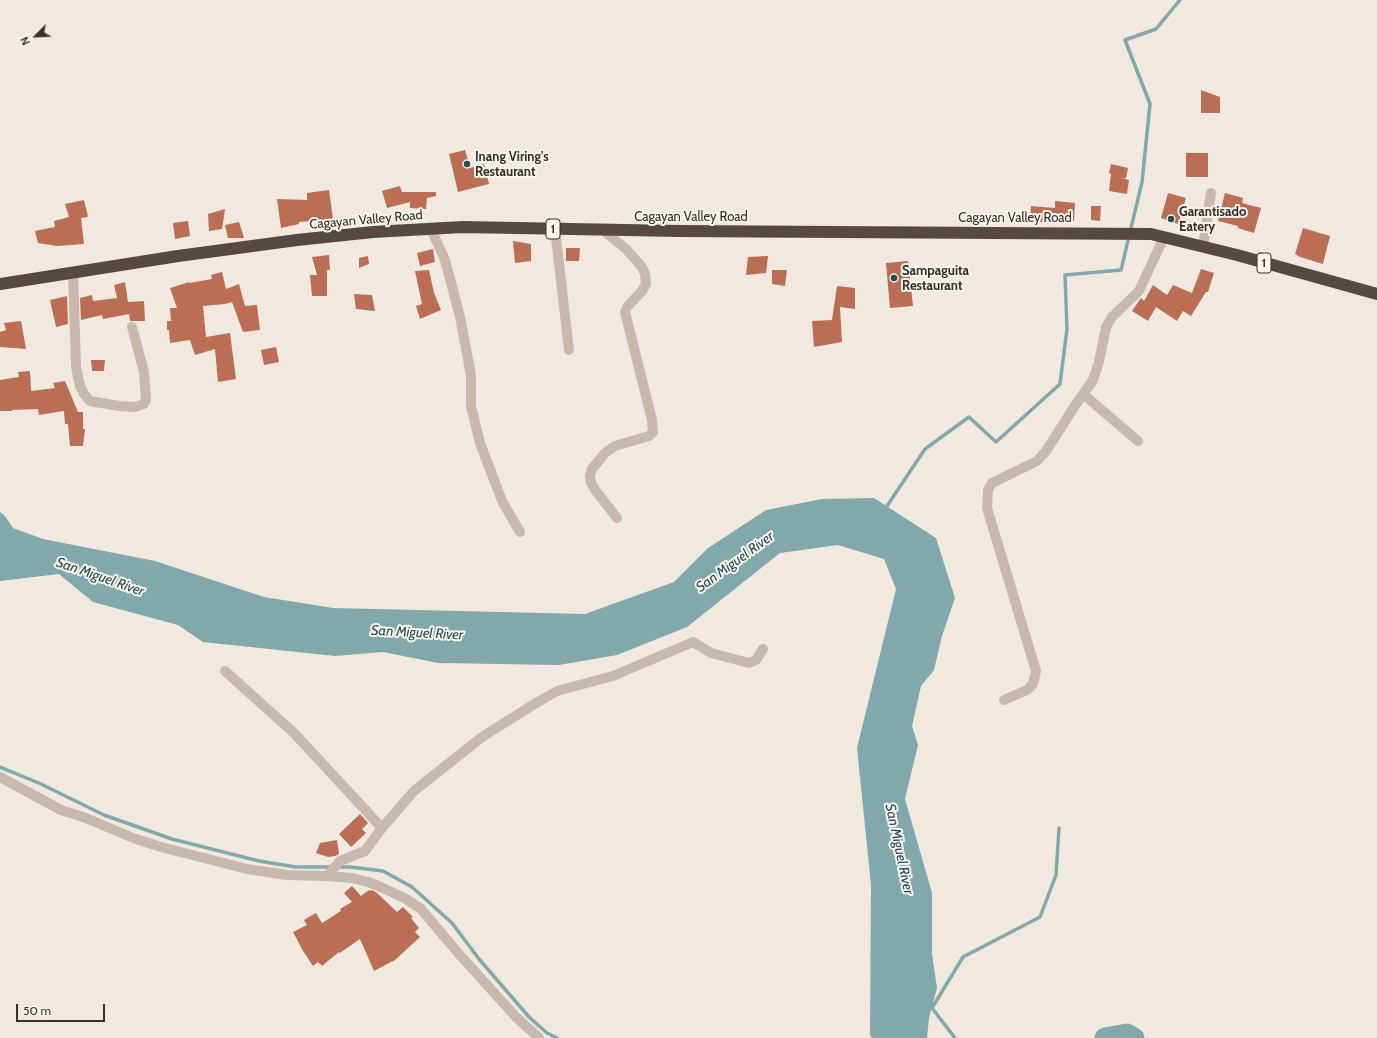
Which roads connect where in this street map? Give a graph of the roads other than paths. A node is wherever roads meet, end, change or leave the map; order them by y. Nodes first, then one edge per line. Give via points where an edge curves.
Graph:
1 (1212, 193) dead end
2 (431, 229) junction
3 (555, 229) junction
4 (603, 230) junction
5 (1164, 237) junction
6 (1203, 247) junction
7 (73, 273) junction
8 (0, 284) edge
9 (1377, 294) edge
10 (132, 327) dead end
11 (568, 350) dead end
12 (1083, 394) junction
13 (1138, 441) dead end
14 (617, 518) dead end
15 (520, 532) dead end
16 (764, 649) dead end
17 (225, 672) dead end
18 (1004, 700) dead end
19 (0, 777) edge
20 (382, 828) junction
21 (327, 876) junction
22 (539, 1038) edge

1 - 6 street
2 - 3 highway, Cagayan Valley Road / 1
2 - 7 highway, Cagayan Valley Road / 1 via 297,240
2 - 15 street via 446,260 460,317 471,375 471,406 480,443 502,501
3 - 4 highway, Cagayan Valley Road / 1
3 - 11 street
4 - 5 highway, Cagayan Valley Road / 1 via 1111,233 1151,234
4 - 14 street via 626,249 642,267 646,284 625,312 653,432 649,436 615,446 605,453 592,469 590,476 596,491
5 - 6 highway, Cagayan Valley Road / 1
5 - 12 street via 1139,291 1112,317 1106,327 1093,380
6 - 9 highway, Cagayan Valley Road / 1
7 - 8 highway, Cagayan Valley Road / 1
7 - 10 street via 76,367 80,386 90,400 119,406 135,407 144,404 144,372
12 - 13 street
12 - 18 street via 1037,461 992,484 988,490 987,508 1036,671 1033,684 1028,690
16 - 20 street via 756,660 749,662 711,653 693,642 614,676 558,691 482,737 414,792
17 - 20 street via 294,734
19 - 21 street via 61,810 160,847 268,873
20 - 21 street via 365,851 340,861
21 - 22 street via 368,882 400,896 421,909 516,1017

